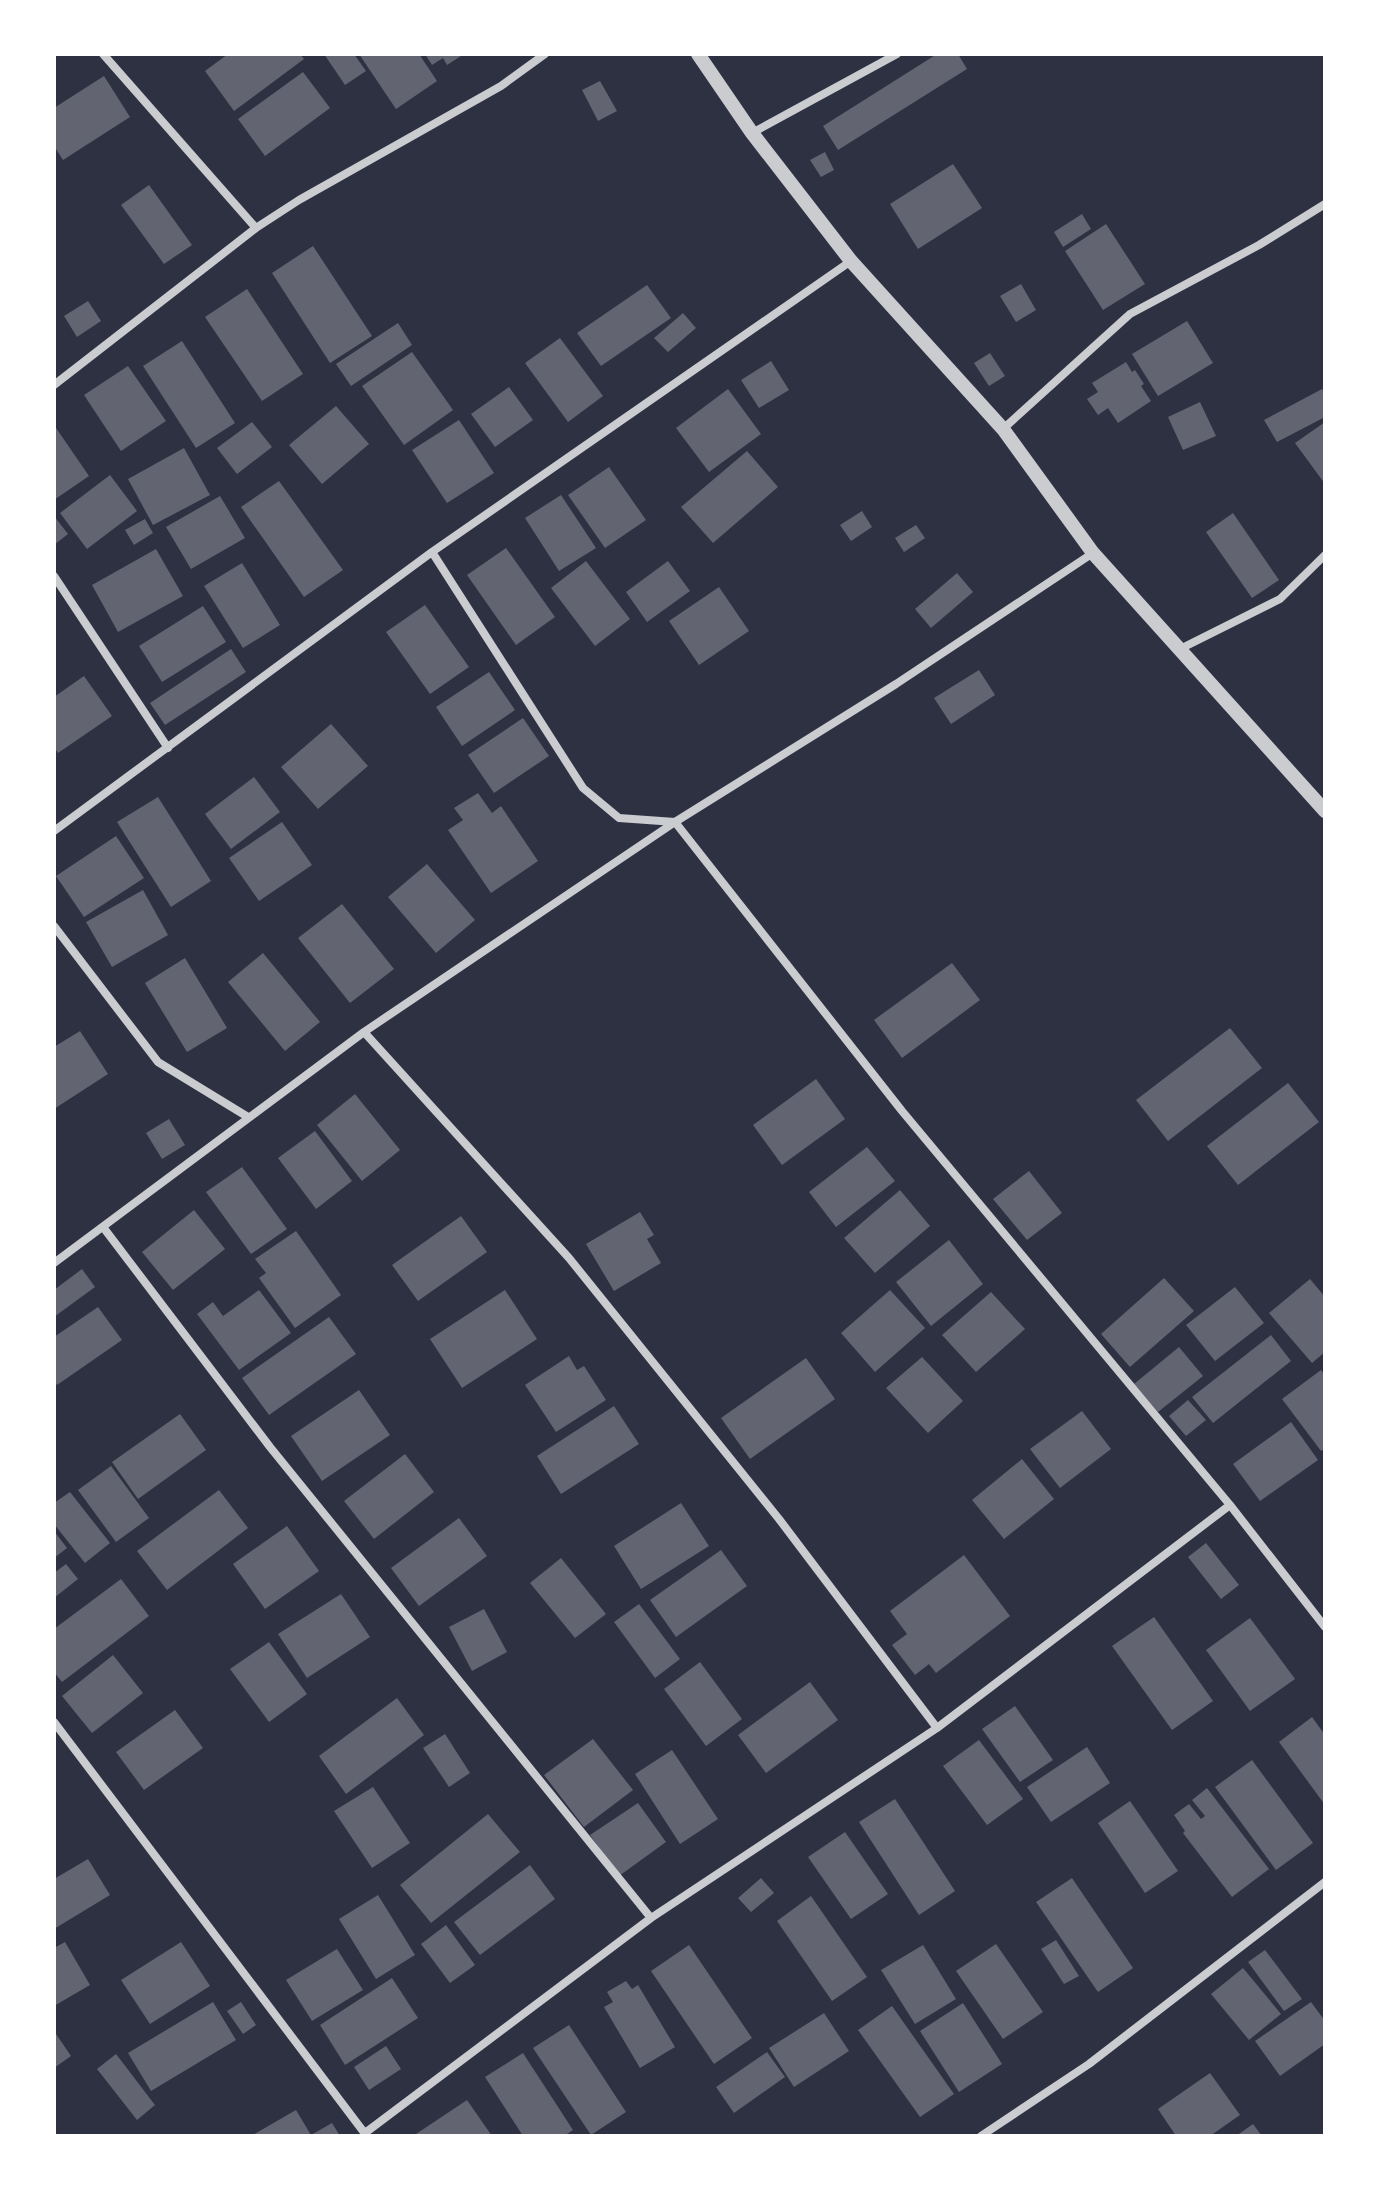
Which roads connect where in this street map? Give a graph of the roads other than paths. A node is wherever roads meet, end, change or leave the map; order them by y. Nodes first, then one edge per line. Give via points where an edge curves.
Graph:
1 (103, 54) edge
2 (545, 54) edge
3 (698, 54) edge
4 (897, 54) edge
5 (752, 133) junction
6 (1325, 204) edge
7 (256, 228) junction
8 (851, 261) junction
9 (54, 385) edge
10 (1003, 429) junction
11 (432, 552) junction
12 (1093, 553) junction
13 (1325, 555) edge
14 (54, 576) edge
15 (1180, 649) junction
16 (168, 748) junction
17 (1325, 811) edge
18 (675, 822) junction
19 (54, 831) edge
20 (54, 926) edge
21 (364, 1032) junction
22 (248, 1117) junction
23 (103, 1227) junction
24 (54, 1263) edge
25 (1230, 1505) junction
26 (1325, 1627) edge
27 (54, 1722) edge
28 (937, 1728) junction
29 (1325, 1882) edge
30 (651, 1918) junction
31 (366, 2135) edge
32 (981, 2136) edge

1 - 7 street
2 - 7 street via 501,86
3 - 5 street
4 - 5 street
5 - 8 street
6 - 10 street via 1130,314
7 - 9 street
8 - 10 street
8 - 11 street
10 - 12 street
11 - 16 street
11 - 18 street via 583,788 619,818
12 - 15 street
12 - 18 street
13 - 15 street via 1280,599
14 - 16 street
15 - 17 street
16 - 19 street
18 - 21 street
18 - 25 street via 902,1111
20 - 22 street via 158,1062
21 - 22 street
21 - 28 street via 569,1258 779,1519
22 - 23 street
23 - 24 street
23 - 30 street via 270,1447
25 - 26 street
25 - 28 street
27 - 31 street
28 - 30 street
29 - 32 street via 1089,2064
30 - 31 street

